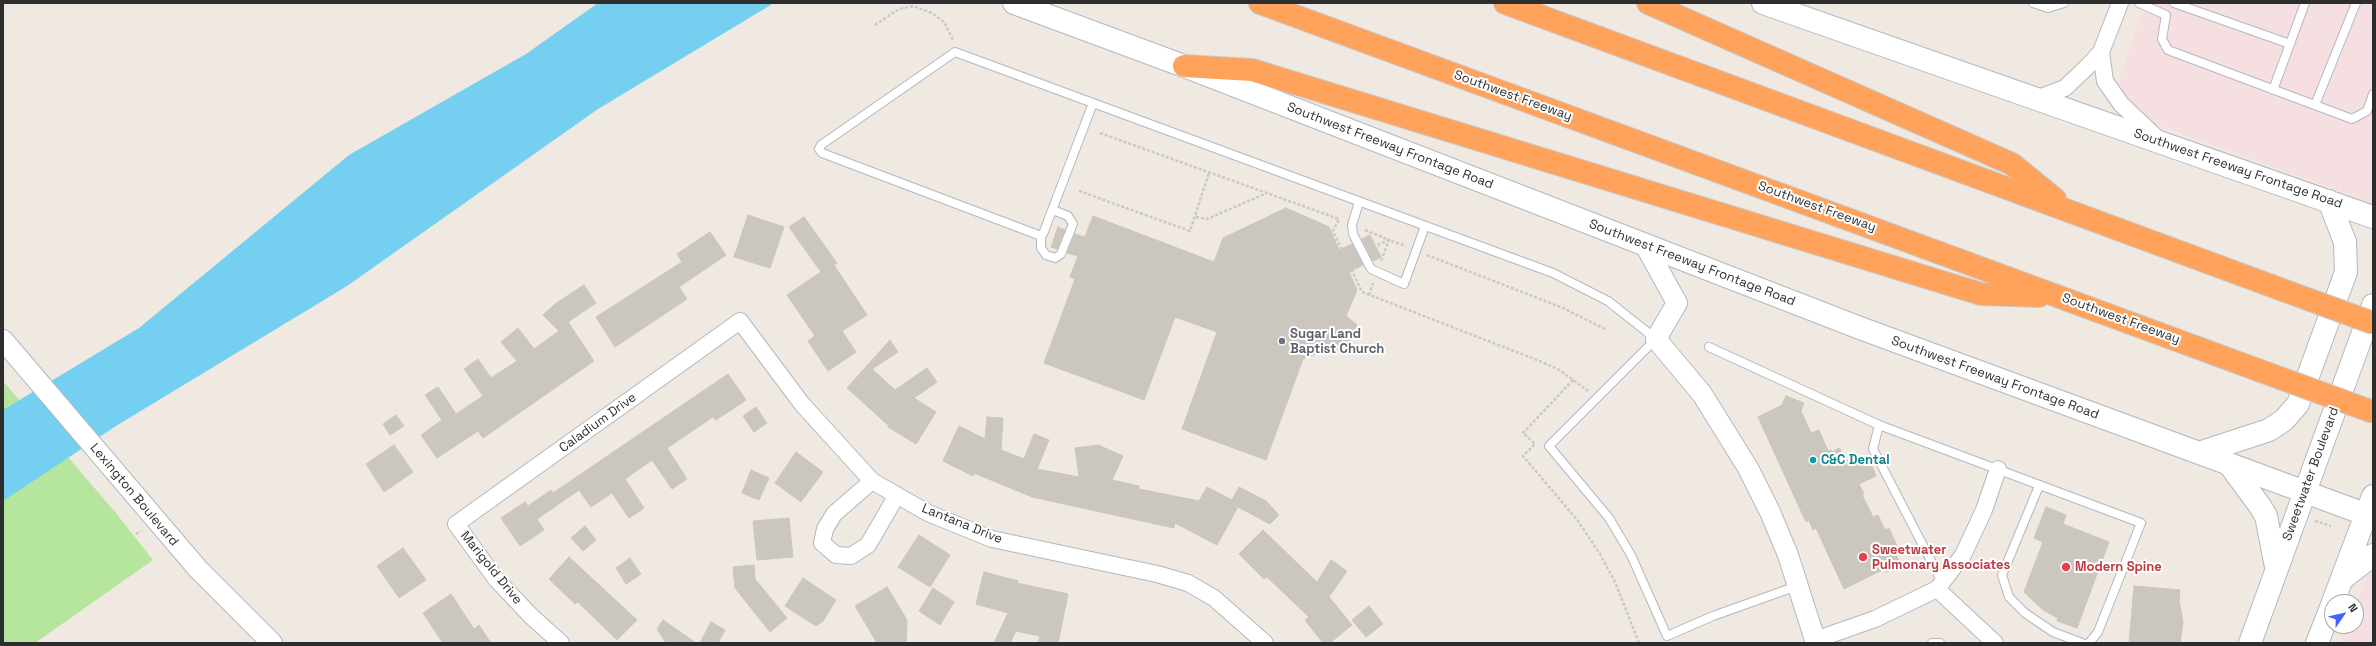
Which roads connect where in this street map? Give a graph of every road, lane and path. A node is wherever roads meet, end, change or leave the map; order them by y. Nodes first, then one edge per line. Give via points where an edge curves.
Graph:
1 (1014, 3) edge
2 (1260, 3) edge
3 (1505, 3) edge
4 (1648, 3) edge
5 (1763, 3) edge
6 (2033, 3) edge
7 (2064, 3) edge
8 (2120, 3) edge
9 (2139, 3) edge
10 (2172, 3) edge
11 (2305, 3) edge
12 (2356, 3) edge
13 (2166, 15) junction
14 (875, 25) dead end
15 (2290, 44) junction
16 (955, 52) junction
17 (2100, 52) junction
18 (1184, 66) junction
19 (2273, 90) junction
20 (2373, 94) edge
21 (2036, 99) junction
22 (1093, 103) junction
23 (2315, 105) junction
24 (2163, 143) junction
25 (1209, 173) dead end
26 (1079, 191) dead end
27 (1268, 193) dead end
28 (1359, 202) junction
29 (2329, 202) junction
30 (2367, 209) edge
31 (1053, 210) junction
32 (2070, 211) junction
33 (1196, 218) junction
34 (1425, 226) junction
35 (1041, 236) junction
36 (1645, 245) junction
37 (1416, 250) junction
38 (1362, 252) junction
39 (1344, 260) dead end
40 (2059, 296) junction
41 (2373, 305) edge
42 (740, 321) joint
43 (2373, 323) edge
44 (1606, 329) dead end
45 (1656, 339) junction
46 (3, 340) edge
47 (1709, 347) dead end
48 (1573, 380) dead end
49 (2373, 412) edge
50 (1879, 425) junction
51 (2199, 453) junction
52 (2229, 464) junction
53 (1998, 469) junction
54 (872, 481) junction
55 (2039, 486) junction
56 (2304, 492) junction
57 (897, 495) junction
58 (2371, 509) edge
59 (2314, 521) dead end
60 (456, 524) joint
61 (2331, 526) dead end
62 (2373, 555) edge
63 (2276, 568) junction
64 (2342, 579) junction
65 (1940, 585) junction
66 (1798, 586) junction
67 (2336, 594) edge
68 (2324, 624) edge
69 (1812, 642) edge
70 (272, 643) edge
71 (561, 643) edge
72 (1265, 643) edge
73 (1639, 643) edge
74 (1932, 643) edge
75 (1940, 643) edge
76 (1996, 643) edge
77 (2082, 643) edge
78 (2089, 643) edge
79 (2250, 643) edge
80 (2317, 643) edge

1 - 18 main road, Southwest Freeway Frontage Road
2 - 40 highway, Southwest Freeway
3 - 32 highway
4 - 32 highway via 2012,164
5 - 21 main road, Southwest Freeway Frontage Road
6 - 7 lane via 2048,8
8 - 17 street
9 - 13 lane
10 - 13 lane
10 - 15 lane
11 - 15 lane
12 - 23 lane
13 - 19 lane via 2162,39 2168,50
14 - 16 path via 899,9 913,6 932,12 944,22 953,36
15 - 19 lane
16 - 22 lane
16 - 35 lane via 819,149 822,153
17 - 21 street via 2065,88
17 - 24 street via 2106,81 2121,104
18 - 36 main road, Southwest Freeway Frontage Road
18 - 40 highway via 1252,70 1981,294
19 - 23 lane
20 - 23 lane via 2366,111 2352,119
21 - 24 main road, Southwest Freeway Frontage Road
22 - 28 lane
22 - 31 lane
24 - 29 main road, Southwest Freeway Frontage Road
25 - 33 path
26 - 33 path via 1190,231
27 - 33 path via 1207,219
28 - 34 lane
28 - 38 lane via 1352,224 1353,234
29 - 30 main road, Southwest Freeway Frontage Road
29 - 51 main road via 2345,242 2346,272 2298,404 2284,420 2270,430
31 - 35 lane
31 - 35 lane via 1068,216 1073,224 1061,254 1055,258 1046,255 1041,248
32 - 43 highway, bridge
34 - 37 lane
34 - 45 lane via 1582,286 1608,301
36 - 45 street via 1676,303
36 - 51 main road, Southwest Freeway Frontage Road via 1860,328
37 - 38 path via 1390,240
37 - 38 lane via 1404,284 1371,269
37 - 44 path via 1556,305
38 - 39 path
40 - 49 highway, Southwest Freeway, bridge
41 - 56 main road, Sweetwater Boulevard
42 - 54 street, Lantana Drive via 802,404
42 - 60 street, Caladium Drive
45 - 66 street via 1702,394 1730,436 1770,512
45 - 66 lane via 1549,446 1609,518 1631,554 1667,636 1713,616
46 - 70 street, Lexington Boulevard via 198,569
47 - 50 lane
48 - 73 path via 1523,433 1535,444 1523,456 1578,521 1600,554 1621,596
50 - 53 lane
50 - 65 lane via 1872,449
51 - 52 main road, Southwest Freeway Frontage Road
52 - 56 main road, Southwest Freeway Frontage Road
52 - 63 main road via 2266,516
53 - 55 lane
53 - 65 street via 1984,510 1963,555
54 - 57 street, Lantana Drive
54 - 57 street via 834,514 825,529 822,543 836,555 851,556 868,545
55 - 77 lane via 2002,575 2009,597 2025,613 2053,632
55 - 78 lane via 2141,522 2098,632
56 - 58 main road, Southwest Freeway Frontage Road
56 - 63 main road, Sweetwater Boulevard
57 - 72 street, Lantana Drive via 928,513 992,539 1188,583 1214,598
58 - 64 main road
59 - 61 path
60 - 71 street, Marigold Drive via 496,579
62 - 64 main road
63 - 79 main road, Sweetwater Boulevard
64 - 67 main road
65 - 69 street via 1875,619
65 - 76 street
66 - 69 street
68 - 80 main road
74 - 75 lane

